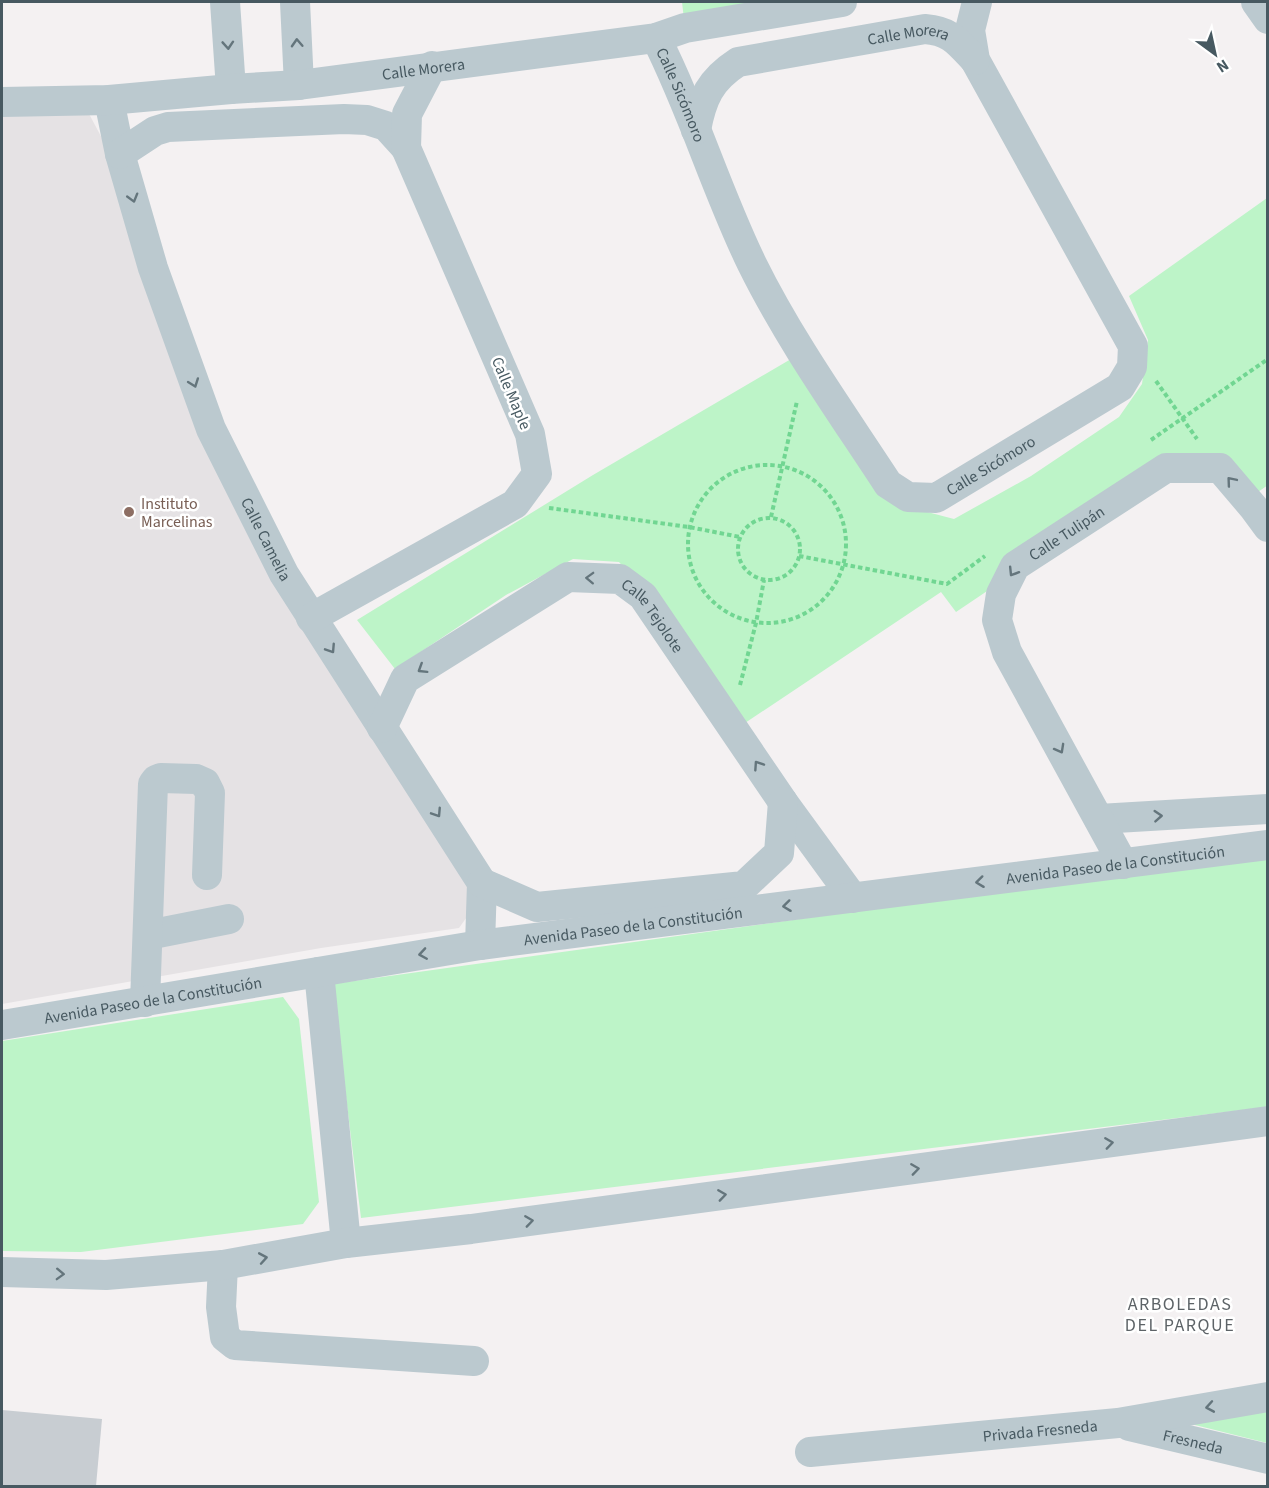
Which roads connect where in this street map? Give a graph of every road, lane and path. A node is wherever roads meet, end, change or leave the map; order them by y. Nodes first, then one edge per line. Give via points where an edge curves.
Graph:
1 (225, 2) edge
2 (295, 2) edge
3 (842, 2) edge
4 (977, 2) edge
5 (656, 38) junction
6 (975, 60) junction
7 (432, 66) junction
8 (299, 85) junction
9 (231, 89) junction
10 (109, 100) junction
11 (2, 102) edge
12 (696, 130) junction
13 (406, 148) junction
14 (120, 154) junction
15 (1133, 346) junction
16 (805, 359) junction
17 (784, 465) junction
18 (1220, 468) junction
19 (515, 504) junction
20 (771, 517) junction
21 (689, 527) junction
22 (1268, 527) edge
23 (740, 537) junction
24 (799, 556) junction
25 (845, 564) junction
26 (764, 580) junction
27 (946, 584) dead end
28 (311, 618) junction
29 (756, 623) junction
30 (730, 723) junction
31 (382, 728) junction
32 (783, 802) junction
33 (1268, 808) edge
34 (1099, 819) junction
35 (1268, 845) edge
36 (1123, 864) junction
37 (207, 875) dead end
38 (482, 883) junction
39 (853, 898) junction
40 (229, 919) dead end
41 (148, 934) junction
42 (480, 945) junction
43 (319, 972) junction
44 (145, 1002) junction
45 (8, 1025) edge
46 (1268, 1121) edge
47 (346, 1243) junction
48 (223, 1265) junction
49 (2, 1272) edge
50 (474, 1361) dead end
51 (1268, 1397) edge
52 (1118, 1423) junction
53 (810, 1452) dead end
54 (1268, 1459) edge

1 -> 9 street
8 -> 2 street
3 - 5 street, Calle Morera via 685,28
4 - 6 street via 970,30
5 - 7 street, Calle Morera
5 - 12 street, Calle Sicómoro
6 - 12 street, Calle Morera via 954,38 939,30 925,29 738,62 723,71 711,87 701,105
6 - 15 street
7 - 8 street, Calle Morera
7 - 13 street, Calle Maple via 407,114
8 - 9 street, Calle Morera
9 - 10 street, Calle Morera
10 - 11 street, Calle Morera
10 - 14 street, Calle Camelia
12 - 16 street, Calle Sicómoro via 752,263
13 - 14 street via 386,126 344,119 168,127
13 - 19 street, Calle Maple via 530,434 537,474
14 -> 28 street, Calle Camelia via 153,268 211,429 284,574
15 - 16 street, Calle Sicómoro via 1132,367 1120,387 936,498 908,497 888,484
15 - 18 path via 1181,419
16 - 17 path
17 - 20 path
17 - 21 path via 744,468 722,478 702,498
17 - 25 path via 822,485 843,514 848,542
22 -> 18 street
18 -> 34 street, Calle Tulipán via 1166,468 1015,566 1002,594 998,620 1007,652
19 - 21 path
19 - 28 street, Calle Maple
20 - 23 path via 754,521
20 - 24 path via 790,525 800,545
21 - 23 path
21 - 29 path via 688,551 693,574 708,598 729,615
23 - 26 path via 739,560 753,576
24 - 25 path
24 - 26 path via 787,574
25 - 27 path
25 - 29 path via 830,594 809,612 784,622
26 - 29 path
28 -> 31 street, Calle Camelia
29 - 30 path
30 -> 31 street, Calle Tejolote via 643,596 620,579 568,577 405,679
32 -> 30 street, Calle Tejolote
31 -> 38 street, Calle Camelia
32 - 38 street via 779,852 744,886 537,907
32 - 39 street, Calle Tejolote
34 -> 33 street
34 - 36 street, Calle Tulipán
35 - 36 street, Avenida Paseo de la Constitución
36 -> 39 street, Avenida Paseo de la Constitución
37 - 41 street via 210,793 205,783 196,779 156,780
38 - 42 street
39 -> 42 street, Avenida Paseo de la Constitución
40 - 41 street
41 - 44 street
42 -> 43 street, Avenida Paseo de la Constitución
43 - 44 street, Avenida Paseo de la Constitución
43 - 47 street
44 - 45 street, Avenida Paseo de la Constitución
47 -> 46 street
48 -> 47 street
49 -> 48 street via 106,1275
48 - 50 street via 221,1307 225,1337 235,1344
51 -> 52 street, Privada Fresneda
52 - 53 street, Privada Fresneda
52 - 54 street, Fresneda

